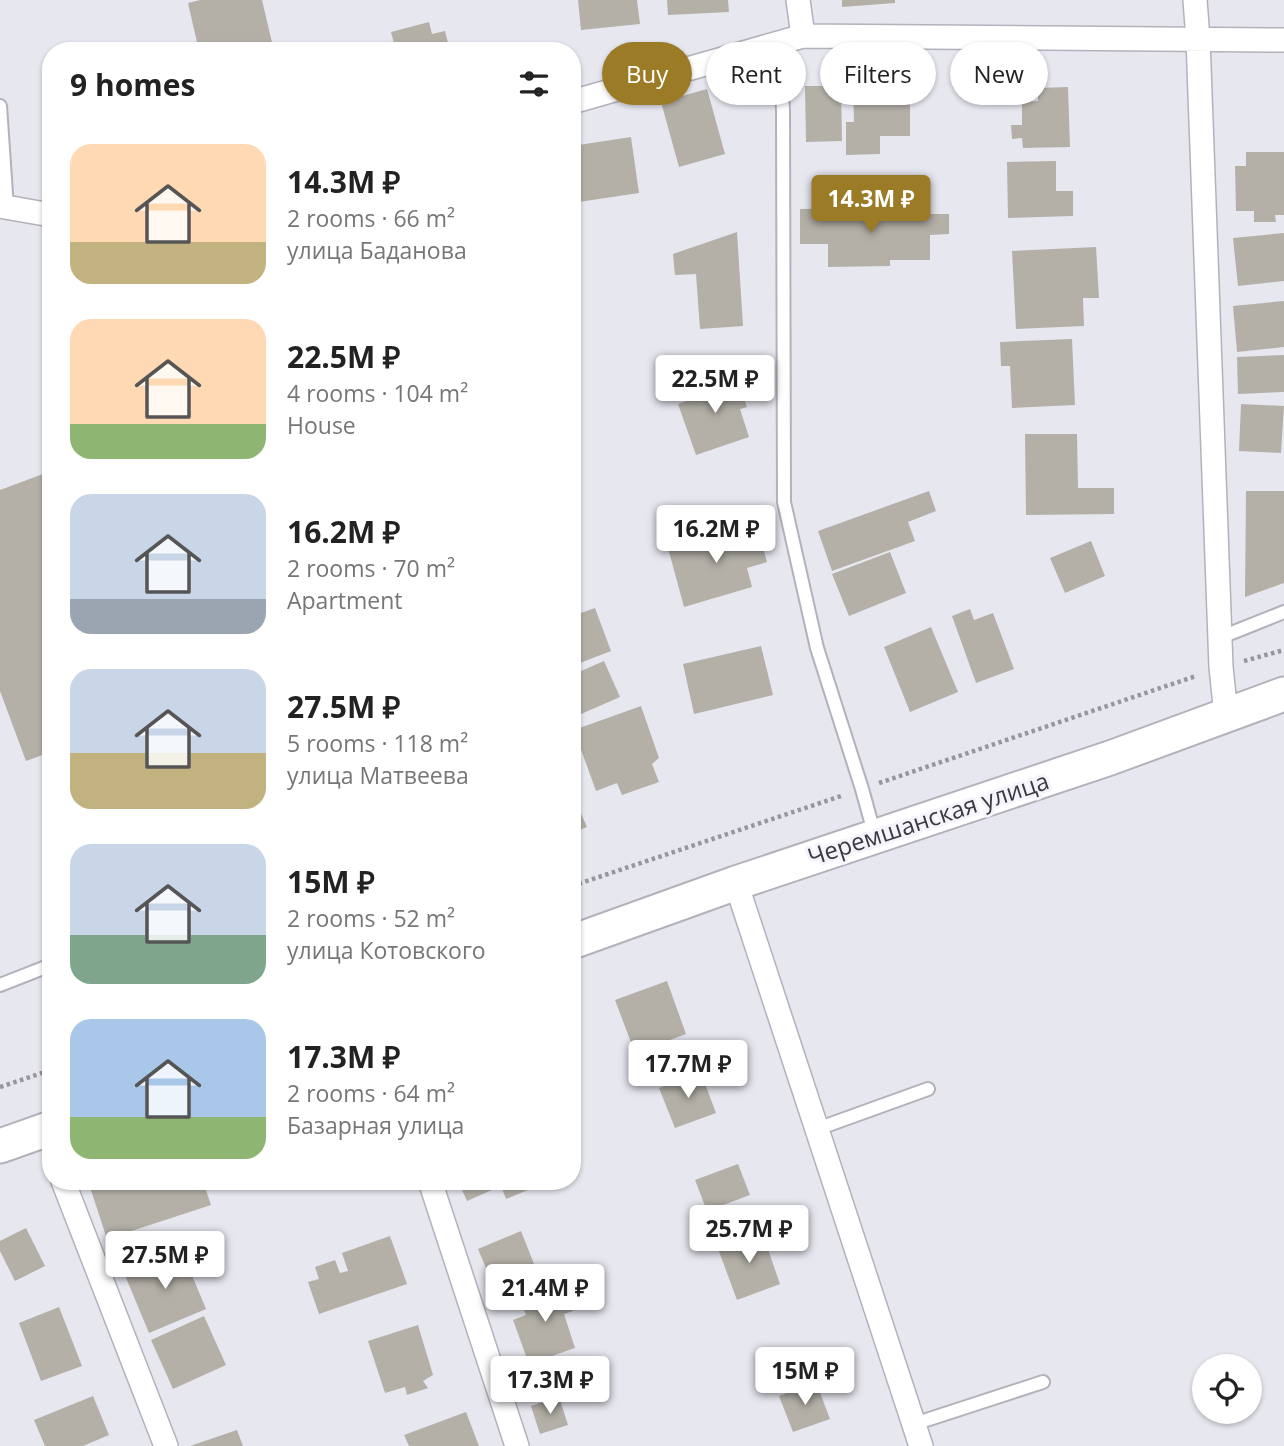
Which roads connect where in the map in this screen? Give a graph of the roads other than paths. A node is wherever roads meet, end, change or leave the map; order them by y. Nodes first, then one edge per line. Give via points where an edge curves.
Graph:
1 (798, 0) edge
2 (1195, 0) edge
3 (803, 36) junction
4 (1198, 39) junction
5 (1284, 40) edge
6 (581, 99) edge
7 (0, 106) edge
8 (3, 207) edge
9 (42, 214) edge
10 (1284, 612) edge
11 (1219, 638) junction
12 (1284, 694) edge
13 (1226, 715) junction
14 (875, 836) junction
15 (736, 883) junction
16 (581, 939) edge
17 (42, 969) edge
18 (0, 985) edge
19 (928, 1089) dead end
20 (817, 1129) junction
21 (42, 1137) edge
22 (0, 1146) edge
23 (66, 1190) edge
24 (433, 1190) edge
25 (1043, 1382) dead end
26 (914, 1424) junction
27 (166, 1446) edge
28 (517, 1446) edge
29 (921, 1446) edge

1 - 3 street
2 - 4 street
3 - 4 street
3 - 6 street
3 - 14 lane via 784,52 781,69 783,502 817,648
4 - 5 street
4 - 11 street
7 - 8 lane
8 - 9 street
10 - 11 lane
11 - 13 street
12 - 13 main road, Черемшанская улица
13 - 14 main road, Черемшанская улица
14 - 15 main road, Черемшанская улица
15 - 16 main road, Черемшанская улица
15 - 20 street
17 - 18 lane
19 - 20 lane
20 - 26 street
21 - 22 main road
23 - 27 street
24 - 28 street
25 - 26 lane
26 - 29 street

